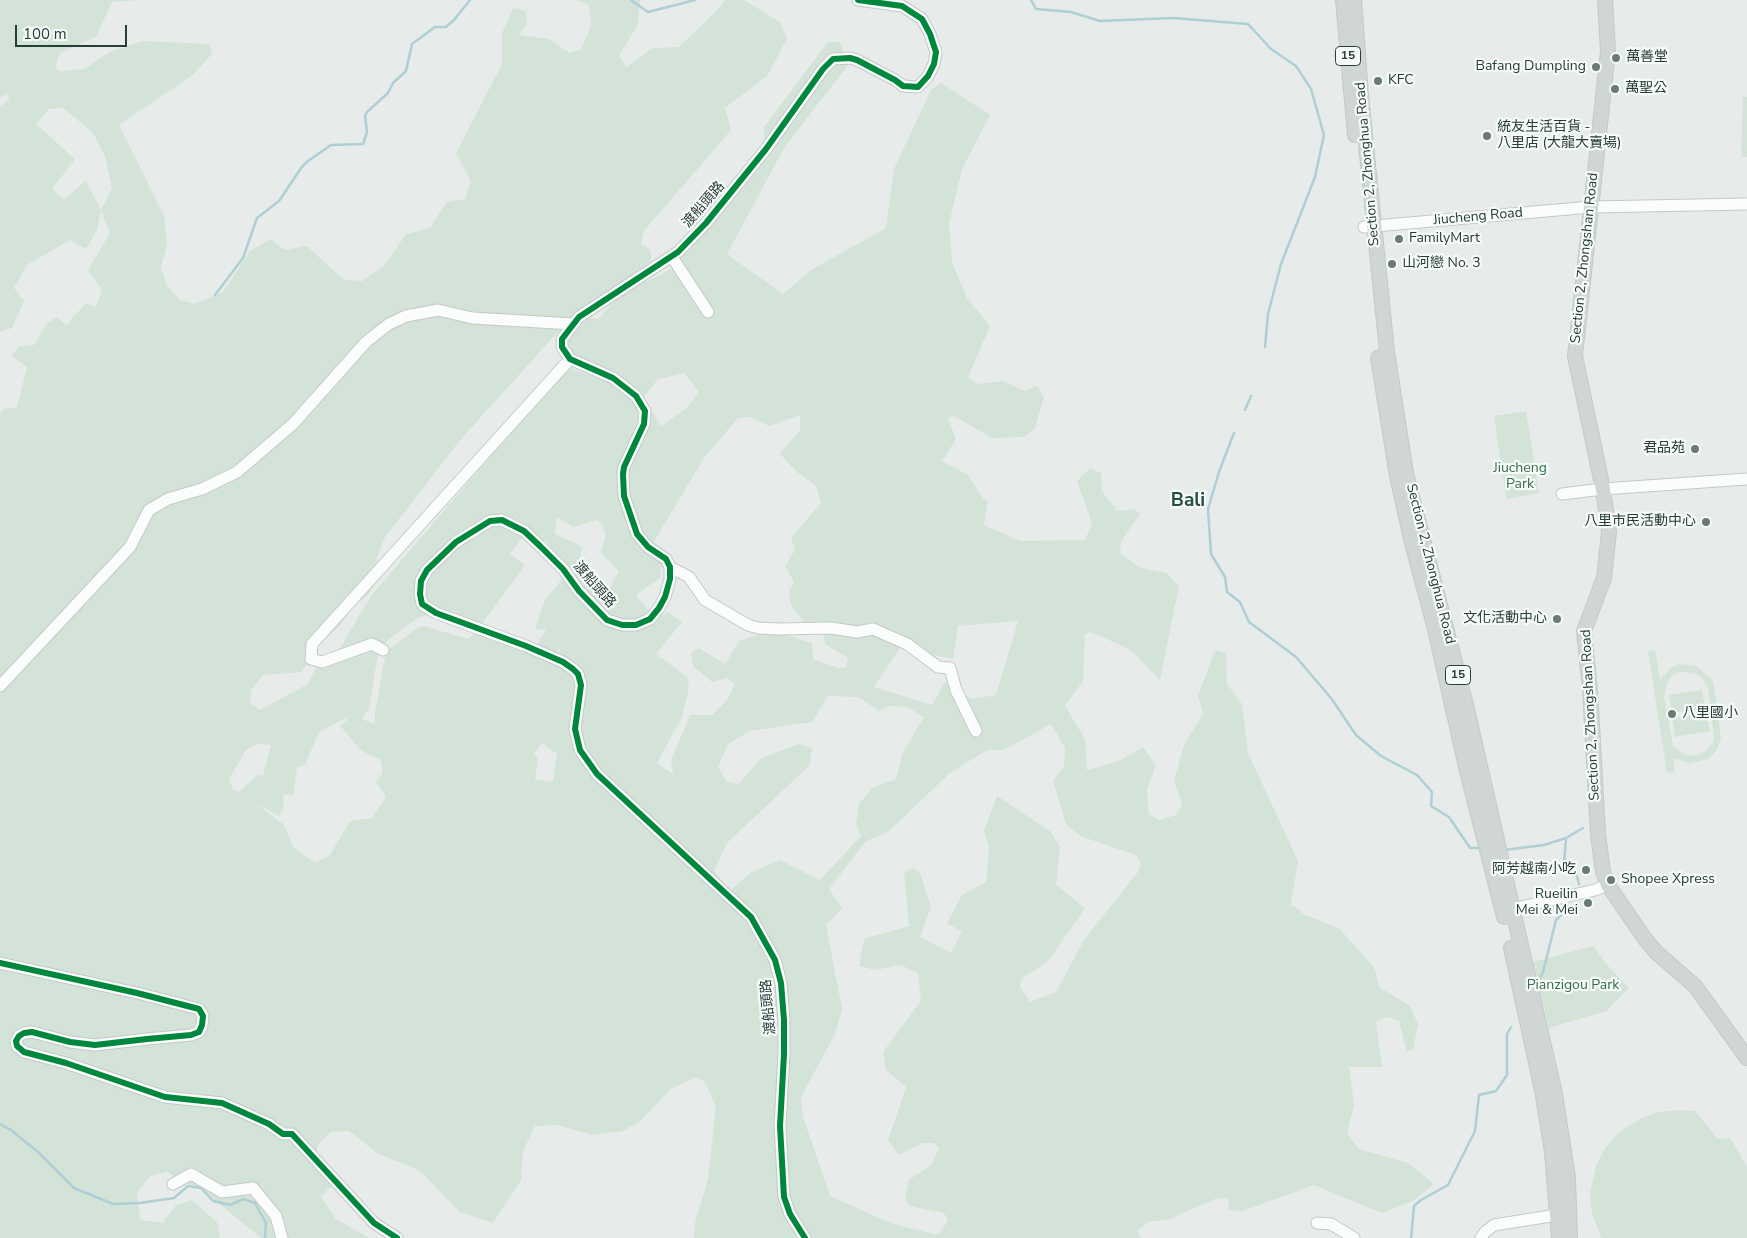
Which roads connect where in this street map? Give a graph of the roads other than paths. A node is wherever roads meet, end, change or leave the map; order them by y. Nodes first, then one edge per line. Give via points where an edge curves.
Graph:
1 (858, 0) edge
2 (1343, 0) edge
3 (1354, 0) edge
4 (1606, 0) edge
5 (1747, 204) edge
6 (1591, 208) junction
7 (1369, 227) junction
8 (672, 257) junction
9 (708, 312) dead end
10 (573, 324) junction
11 (570, 359) junction
12 (1747, 479) edge
13 (1603, 489) junction
14 (1562, 494) dead end
15 (670, 567) junction
16 (383, 650) dead end
17 (0, 686) edge
18 (976, 731) dead end
19 (1608, 885) junction
20 (1507, 910) junction
21 (0, 962) edge
22 (1747, 1058) edge
23 (174, 1184) dead end
24 (1563, 1207) junction
25 (1317, 1223) dead end
26 (282, 1238) edge
27 (397, 1238) edge
28 (806, 1238) edge
29 (1354, 1238) edge
30 (1481, 1238) edge
31 (1559, 1238) edge
32 (1570, 1238) edge

1 - 8 street, 渡船頭路 via 902,6 922,19 936,52 928,76 918,87 903,86 857,60 833,59 706,223
2 - 7 main road, Section 2, Zhonghua Road / 15
3 - 7 main road, Section 2, Zhonghua Road / 15
4 - 6 main road, Section 2, Zhongshan Road via 1608,51
5 - 6 street, Jiucheng Road
6 - 7 street, Jiucheng Road
6 - 13 main road, Section 2, Zhongshan Road via 1575,356
7 - 20 main road, Section 2, Zhonghua Road / 15 via 1377,352 1397,476 1466,767
8 - 9 street
8 - 10 street, 渡船頭路 via 601,301
10 - 11 street, 渡船頭路 via 562,339 562,347
10 - 17 street via 472,318 438,310 406,316 389,324 366,342 294,424 237,472 202,489 168,499 149,510 130,547
11 - 15 street via 613,378 636,396 645,411 644,424 624,467 624,496 637,534 648,547 666,559
11 - 16 street via 312,644 311,659 322,662 372,644
12 - 13 street
13 - 14 street
13 - 19 main road, Section 2, Zhongshan Road via 1609,532 1604,578 1584,631 1598,834
15 - 18 street via 689,577 705,600 748,625 780,630 831,628 857,632 873,629 906,644 938,667 950,668 956,690
15 - 28 street, 渡船頭路 via 670,579 659,608 650,619 622,626 607,620 596,610 563,569 524,531 502,520 490,521 456,542 427,570 421,581 420,594 422,604 436,613 526,646 573,669 581,685 575,729 580,750 597,774 750,917 775,960 781,983 784,1054 780,1126 784,1197 790,1214
19 - 20 street
19 - 22 main road, Section 2, Zhongshan Road via 1645,939 1695,986
20 - 24 main road, Section 2, Zhonghua Road / 15 via 1528,999
21 - 27 street via 199,1009 203,1016 202,1025 199,1032 191,1035 95,1045 32,1032 24,1033 16,1041 24,1052 165,1097 222,1103 269,1124 283,1134 292,1134 374,1223
23 - 26 street via 191,1174 222,1192 253,1188 276,1216
24 - 30 street via 1551,1216 1494,1225
24 - 31 main road, Section 2, Zhonghua Road / 15
24 - 32 main road, Section 2, Zhonghua Road / 15
25 - 29 street via 1331,1224

